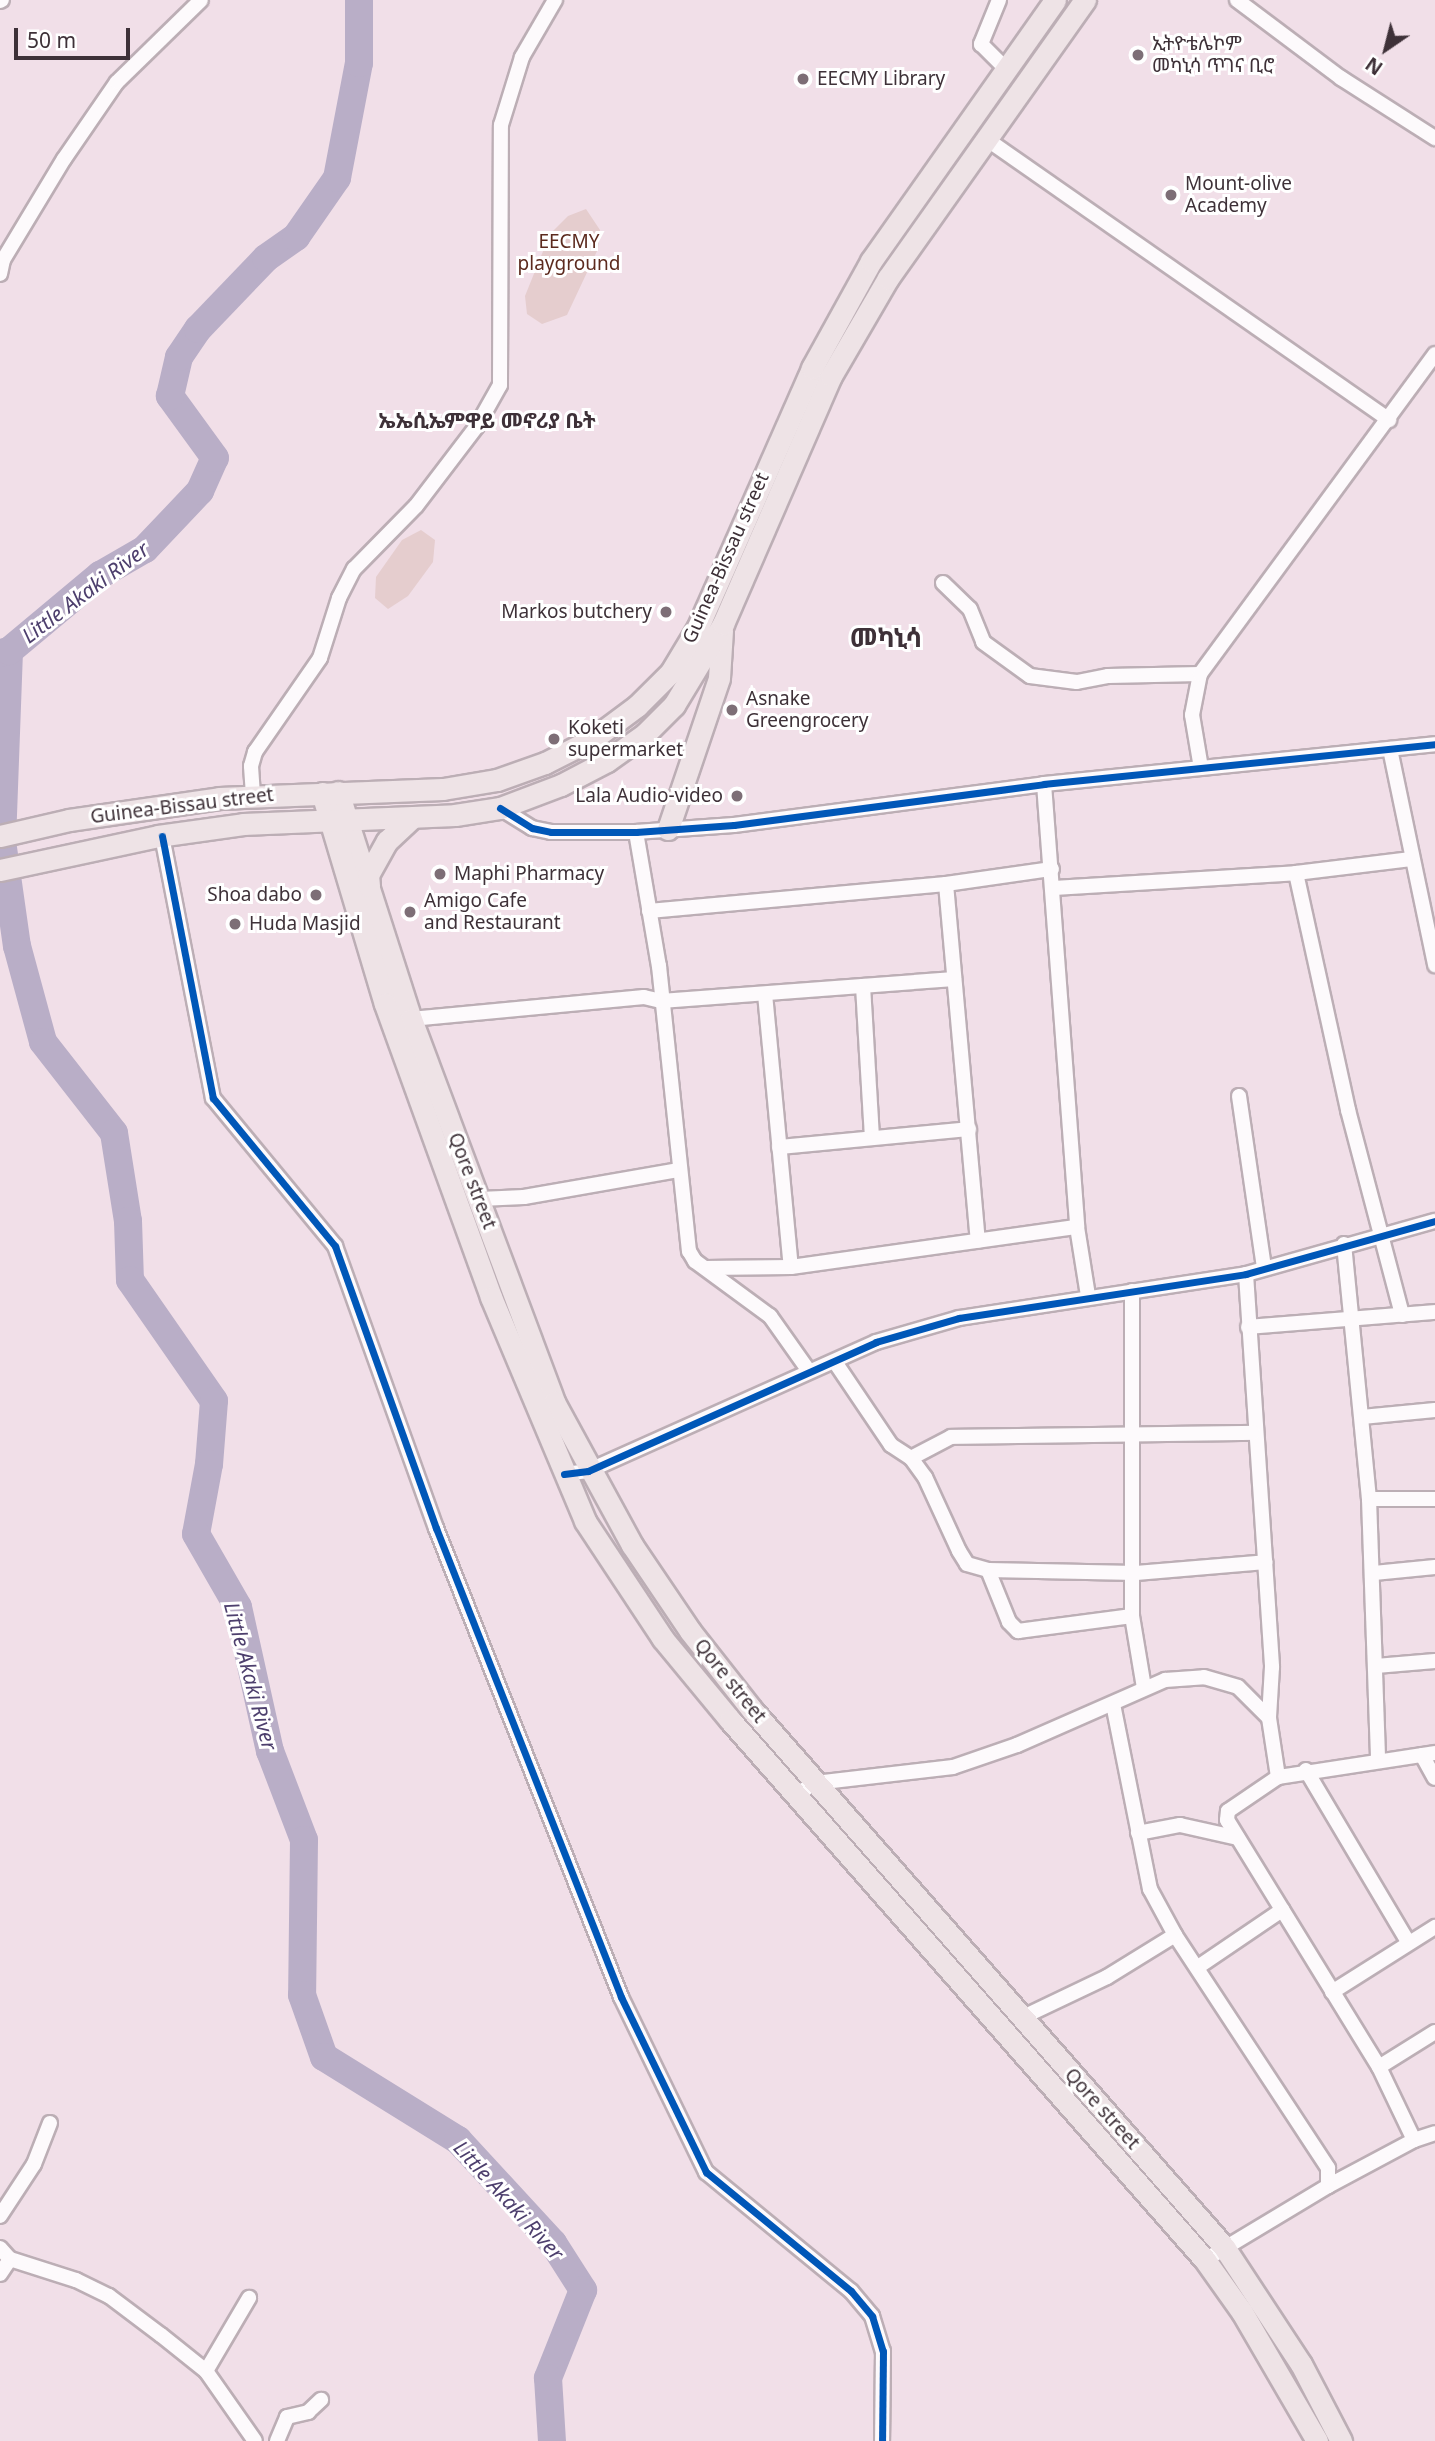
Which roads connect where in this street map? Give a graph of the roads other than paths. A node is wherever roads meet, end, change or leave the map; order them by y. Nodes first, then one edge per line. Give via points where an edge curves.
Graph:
1 (201, 0) edge
2 (555, 0) edge
3 (999, 0) edge
4 (1055, 0) edge
5 (1085, 0) edge
6 (1237, 0) edge
7 (1005, 68) junction
8 (985, 138) junction
9 (1435, 138) edge
10 (0, 274) edge
11 (1435, 354) edge
12 (1390, 420) junction
13 (943, 583) dead end
14 (723, 624) junction
15 (1200, 674) junction
16 (1435, 744) edge
17 (1390, 749) junction
18 (1200, 768) junction
19 (1044, 785) junction
20 (330, 793) junction
21 (253, 795) junction
22 (500, 808) junction
23 (412, 818) junction
24 (338, 820) junction
25 (290, 822) junction
26 (668, 829) junction
27 (636, 832) junction
28 (0, 836) edge
29 (162, 836) junction
30 (1411, 859) junction
31 (1052, 869) junction
32 (0, 870) edge
33 (346, 873) junction
34 (1296, 873) junction
35 (946, 884) junction
36 (1435, 884) edge
37 (1419, 886) junction
38 (1054, 888) junction
39 (370, 895) junction
40 (649, 911) junction
41 (1435, 965) edge
42 (954, 979) junction
43 (863, 986) junction
44 (765, 994) junction
45 (662, 1001) junction
46 (411, 1019) junction
47 (1239, 1096) dead end
48 (969, 1129) junction
49 (872, 1136) junction
50 (779, 1147) junction
51 (678, 1170) junction
52 (480, 1199) junction
53 (1435, 1221) edge
54 (1077, 1227) junction
55 (1382, 1236) junction
56 (978, 1241) junction
57 (1344, 1244) junction
58 (791, 1267) junction
59 (706, 1268) junction
60 (1264, 1268) junction
61 (1246, 1274) junction
62 (1132, 1291) junction
63 (1088, 1296) junction
64 (1435, 1311) edge
65 (1402, 1315) junction
66 (1351, 1320) junction
67 (1248, 1327) junction
68 (835, 1362) junction
69 (809, 1371) junction
70 (1435, 1410) edge
71 (1362, 1417) junction
72 (1253, 1433) junction
73 (1133, 1434) junction
74 (911, 1458) junction
75 (588, 1471) junction
76 (564, 1474) junction
77 (1369, 1499) junction
78 (1435, 1499) edge
79 (1266, 1562) junction
80 (1435, 1567) edge
81 (988, 1570) junction
82 (1136, 1573) junction
83 (1374, 1573) junction
84 (1132, 1616) junction
85 (1435, 1661) edge
86 (1376, 1666) junction
87 (1144, 1688) junction
88 (1113, 1704) junction
89 (1269, 1718) junction
90 (1429, 1754) edge
91 (1378, 1760) junction
92 (1306, 1770) junction
93 (1278, 1777) junction
94 (1435, 1778) edge
95 (815, 1783) junction
96 (794, 1796) junction
97 (1138, 1832) junction
98 (1238, 1838) junction
99 (1282, 1910) junction
100 (1435, 1927) edge
101 (1175, 1935) junction
102 (1408, 1942) junction
103 (1198, 1967) junction
104 (1332, 1992) junction
105 (1021, 2018) junction
106 (1435, 2032) edge
107 (1379, 2067) junction
108 (50, 2123) dead end
109 (1435, 2133) edge
110 (1414, 2140) junction
111 (1328, 2186) junction
112 (0, 2216) edge
113 (1224, 2246) junction
114 (5, 2253) edge
115 (1205, 2260) junction
116 (0, 2274) edge
117 (249, 2298) dead end
118 (206, 2371) junction
119 (321, 2400) dead end
120 (255, 2441) edge
121 (277, 2441) edge
122 (882, 2441) edge
123 (1317, 2441) edge
124 (1341, 2441) edge

1 - 10 street via 117,82 64,159
2 - 21 street via 522,57 501,124 500,385 477,426 416,506 354,569 339,598 320,658 255,752
3 - 7 street via 982,44
4 - 7 main road, Guinea-Bissau street
5 - 8 main road
6 - 9 street via 1341,78
7 - 20 main road, Guinea-Bissau street via 849,301 812,368 698,627 671,672 638,706 594,738 545,763 497,780 443,789
8 - 12 street
8 - 14 main road via 888,278 831,376
11 - 12 street
12 - 15 street
13 - 15 street via 970,609 983,642 1030,676 1077,682 1108,676
14 - 22 main road via 674,705 645,734 561,785
14 - 26 main road via 719,678
15 - 18 street via 1192,715
16 - 17 street
17 - 18 street
17 - 30 street
18 - 19 street
19 - 26 street
19 - 31 street
20 - 21 main road, Guinea-Bissau street
20 - 24 main road, Qore street
21 - 28 main road, Guinea-Bissau street via 58,822
22 - 23 main road
22 - 27 street via 532,828 551,832
23 - 24 main road
23 - 39 main road via 387,841 368,875
24 - 25 main road
24 - 33 main road, Qore street
24 - 39 main road, Qore street
25 - 29 main road
25 - 33 main road via 320,834
26 - 27 street
27 - 40 street
29 - 32 main road
29 - 122 street via 213,1098 335,1245 436,1528 621,1997 706,2172 851,2291 872,2316 883,2351
30 - 34 street
30 - 37 street
31 - 35 street
31 - 38 street
33 - 76 main road, Qore street via 385,1004 491,1297
34 - 38 street
34 - 55 street via 1348,1110
35 - 40 street
35 - 42 street
36 - 37 street
37 - 41 street
38 - 54 street
39 - 46 main road, Qore street
40 - 45 street
42 - 43 street
42 - 48 street
43 - 44 street
43 - 49 street
44 - 45 street
44 - 50 street
45 - 46 street via 644,997
45 - 51 street
46 - 52 main road, Qore street
47 - 60 street
48 - 49 street
48 - 56 street
49 - 50 street
50 - 58 street
51 - 52 street via 524,1197
51 - 59 street via 689,1251
52 - 75 main road, Qore street via 554,1402
53 - 55 street
54 - 56 street
54 - 63 street
55 - 57 street
55 - 65 street
56 - 58 street
57 - 60 street
57 - 66 street
58 - 59 street
59 - 69 street via 770,1316
60 - 61 street
61 - 62 street
61 - 67 street
62 - 63 street
62 - 73 street
63 - 68 street via 959,1318 876,1342
64 - 65 street
65 - 66 street
66 - 67 street
66 - 71 street
67 - 72 street
68 - 69 street
68 - 74 street via 891,1445
69 - 75 street
70 - 71 street
71 - 77 street
72 - 73 street
72 - 79 street
73 - 74 street via 951,1437
73 - 82 street
74 - 81 street via 940,1504 967,1564
75 - 76 street
75 - 95 main road, Qore street via 690,1631
76 - 96 main road, Qore street via 585,1521 663,1639
77 - 78 street
77 - 83 street
79 - 82 street
79 - 89 street
80 - 83 street
81 - 82 street
81 - 84 street via 1009,1622 1018,1631
82 - 84 street
83 - 86 street
84 - 87 street
85 - 86 street
86 - 91 street
87 - 88 street
87 - 89 street via 1164,1680 1204,1677 1238,1688
88 - 95 street via 953,1767
88 - 97 street
89 - 93 street
90 - 91 street
90 - 94 street
91 - 92 street
92 - 93 street
92 - 102 street
93 - 98 street via 1228,1811 1227,1820
95 - 96 street
95 - 105 main road, Qore street
96 - 115 main road, Qore street
97 - 98 street via 1180,1825
97 - 101 street via 1150,1889
98 - 99 street
99 - 103 street
99 - 104 street
100 - 102 street
101 - 103 street
101 - 105 street via 1107,1977
102 - 104 street
103 - 111 street via 1328,2168
104 - 107 street
105 - 113 main road, Qore street
106 - 107 street
107 - 110 street
108 - 112 street via 34,2164
109 - 110 street
110 - 111 street
111 - 113 street
113 - 115 street
113 - 124 main road, Qore street via 1301,2364
114 - 116 street
114 - 118 street via 109,2296
115 - 123 main road, Qore street via 1242,2312
117 - 118 street
118 - 120 street
119 - 121 street via 309,2412 288,2417

